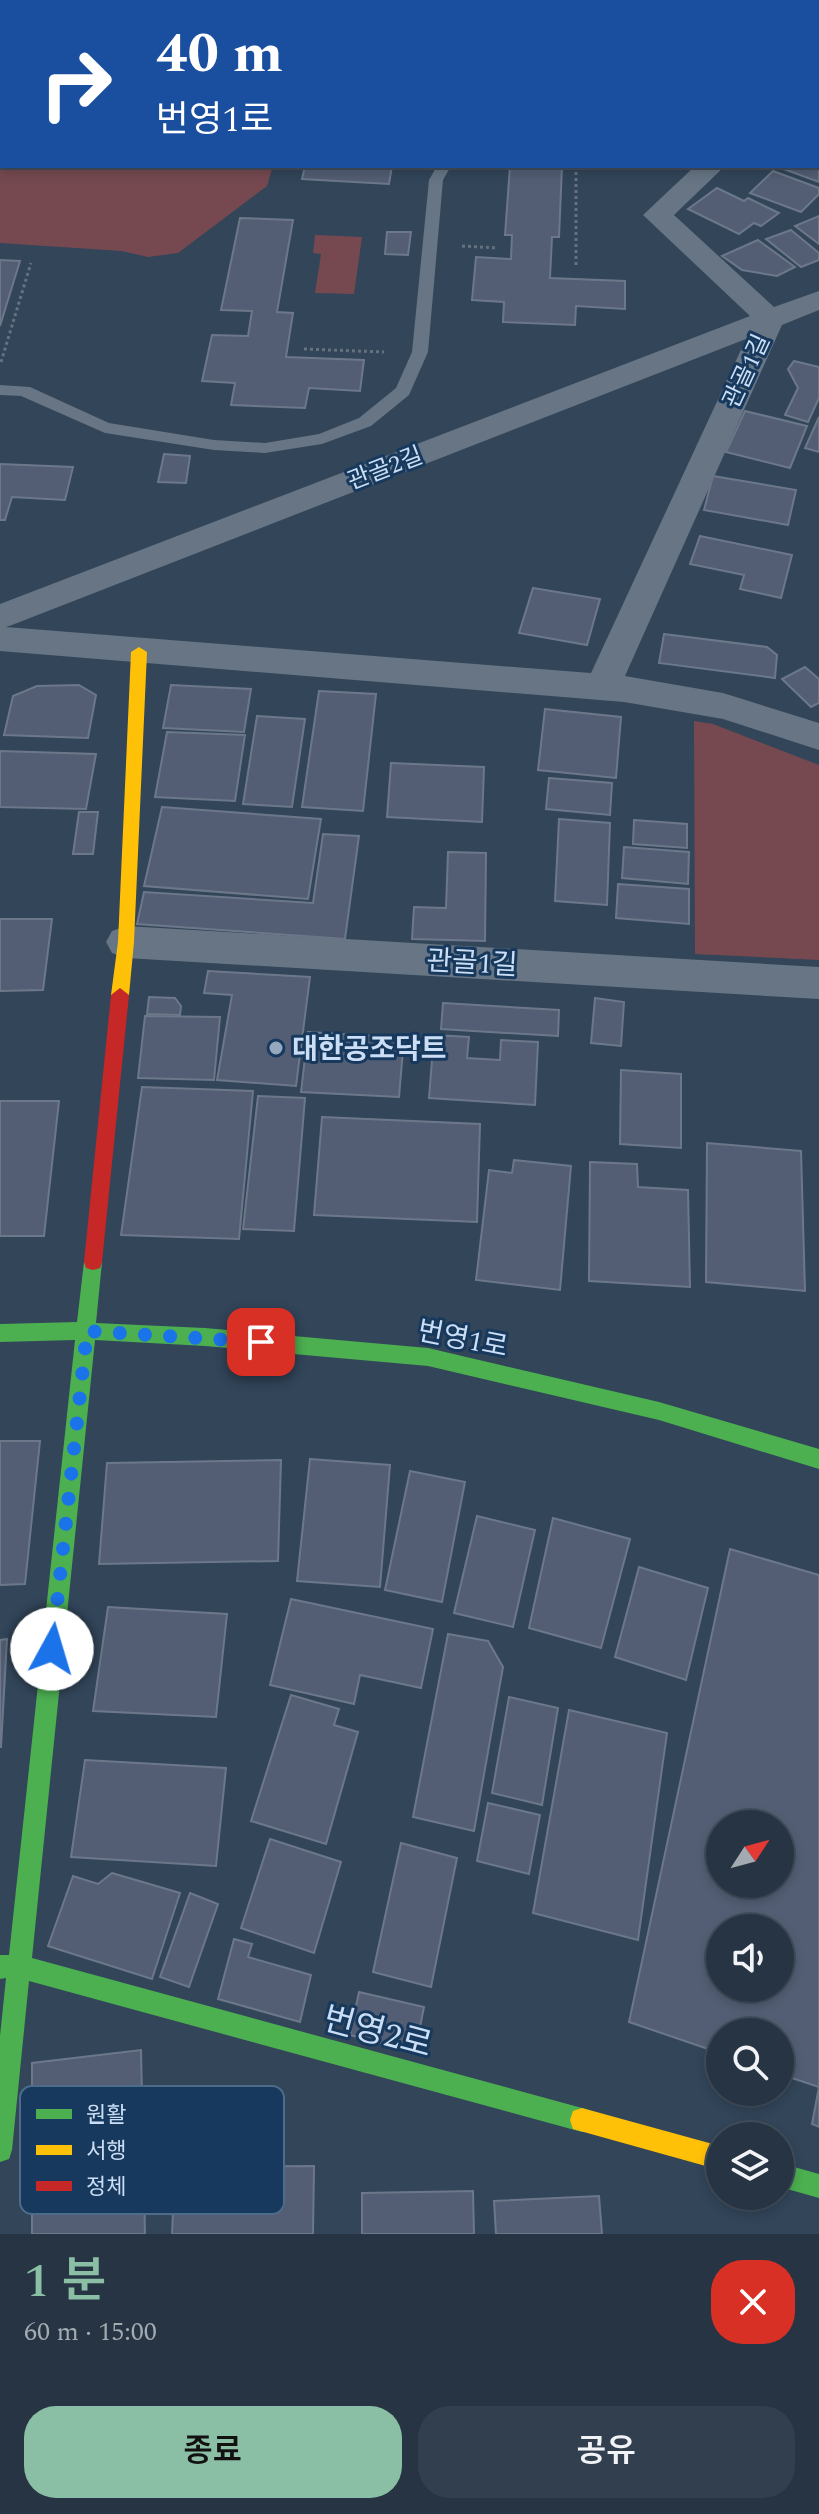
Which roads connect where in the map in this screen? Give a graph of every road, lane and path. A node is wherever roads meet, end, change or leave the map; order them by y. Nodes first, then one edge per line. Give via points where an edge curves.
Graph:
1 (443, 168) edge
2 (576, 168) edge
3 (709, 168) edge
4 (453, 246) dead end
5 (498, 248) dead end
6 (31, 263) dead end
7 (576, 266) dead end
8 (819, 300) edge
9 (770, 319) junction
10 (304, 349) dead end
11 (395, 353) dead end
12 (0, 367) edge
13 (0, 390) edge
14 (0, 617) edge
15 (0, 639) edge
16 (139, 652) junction
17 (603, 686) junction
18 (819, 737) edge
19 (126, 942) junction
20 (819, 983) edge
21 (87, 1331) junction
22 (0, 1333) edge
23 (819, 1459) edge
24 (9, 1966) edge
25 (0, 2150) edge
26 (706, 2154) edge
27 (794, 2179) edge
28 (819, 2186) edge

1 - 13 lane via 436,180 420,352 403,391 365,422 322,439 265,448 214,445 105,428 24,391
2 - 7 path
3 - 9 street via 657,215
4 - 5 path
6 - 12 path
8 - 9 street, 관골2길
9 - 14 street, 관골2길
9 - 17 street, 관골1길
10 - 11 path
15 - 16 street
16 - 17 street
16 - 19 street
17 - 18 street via 685,697
19 - 20 street, 관골1길
19 - 21 street
21 - 22 street, 번영1로
21 - 23 street, 번영1로 via 428,1357 659,1411
21 - 24 street
24 - 25 street
24 - 26 street, 번영2로
27 - 28 street

